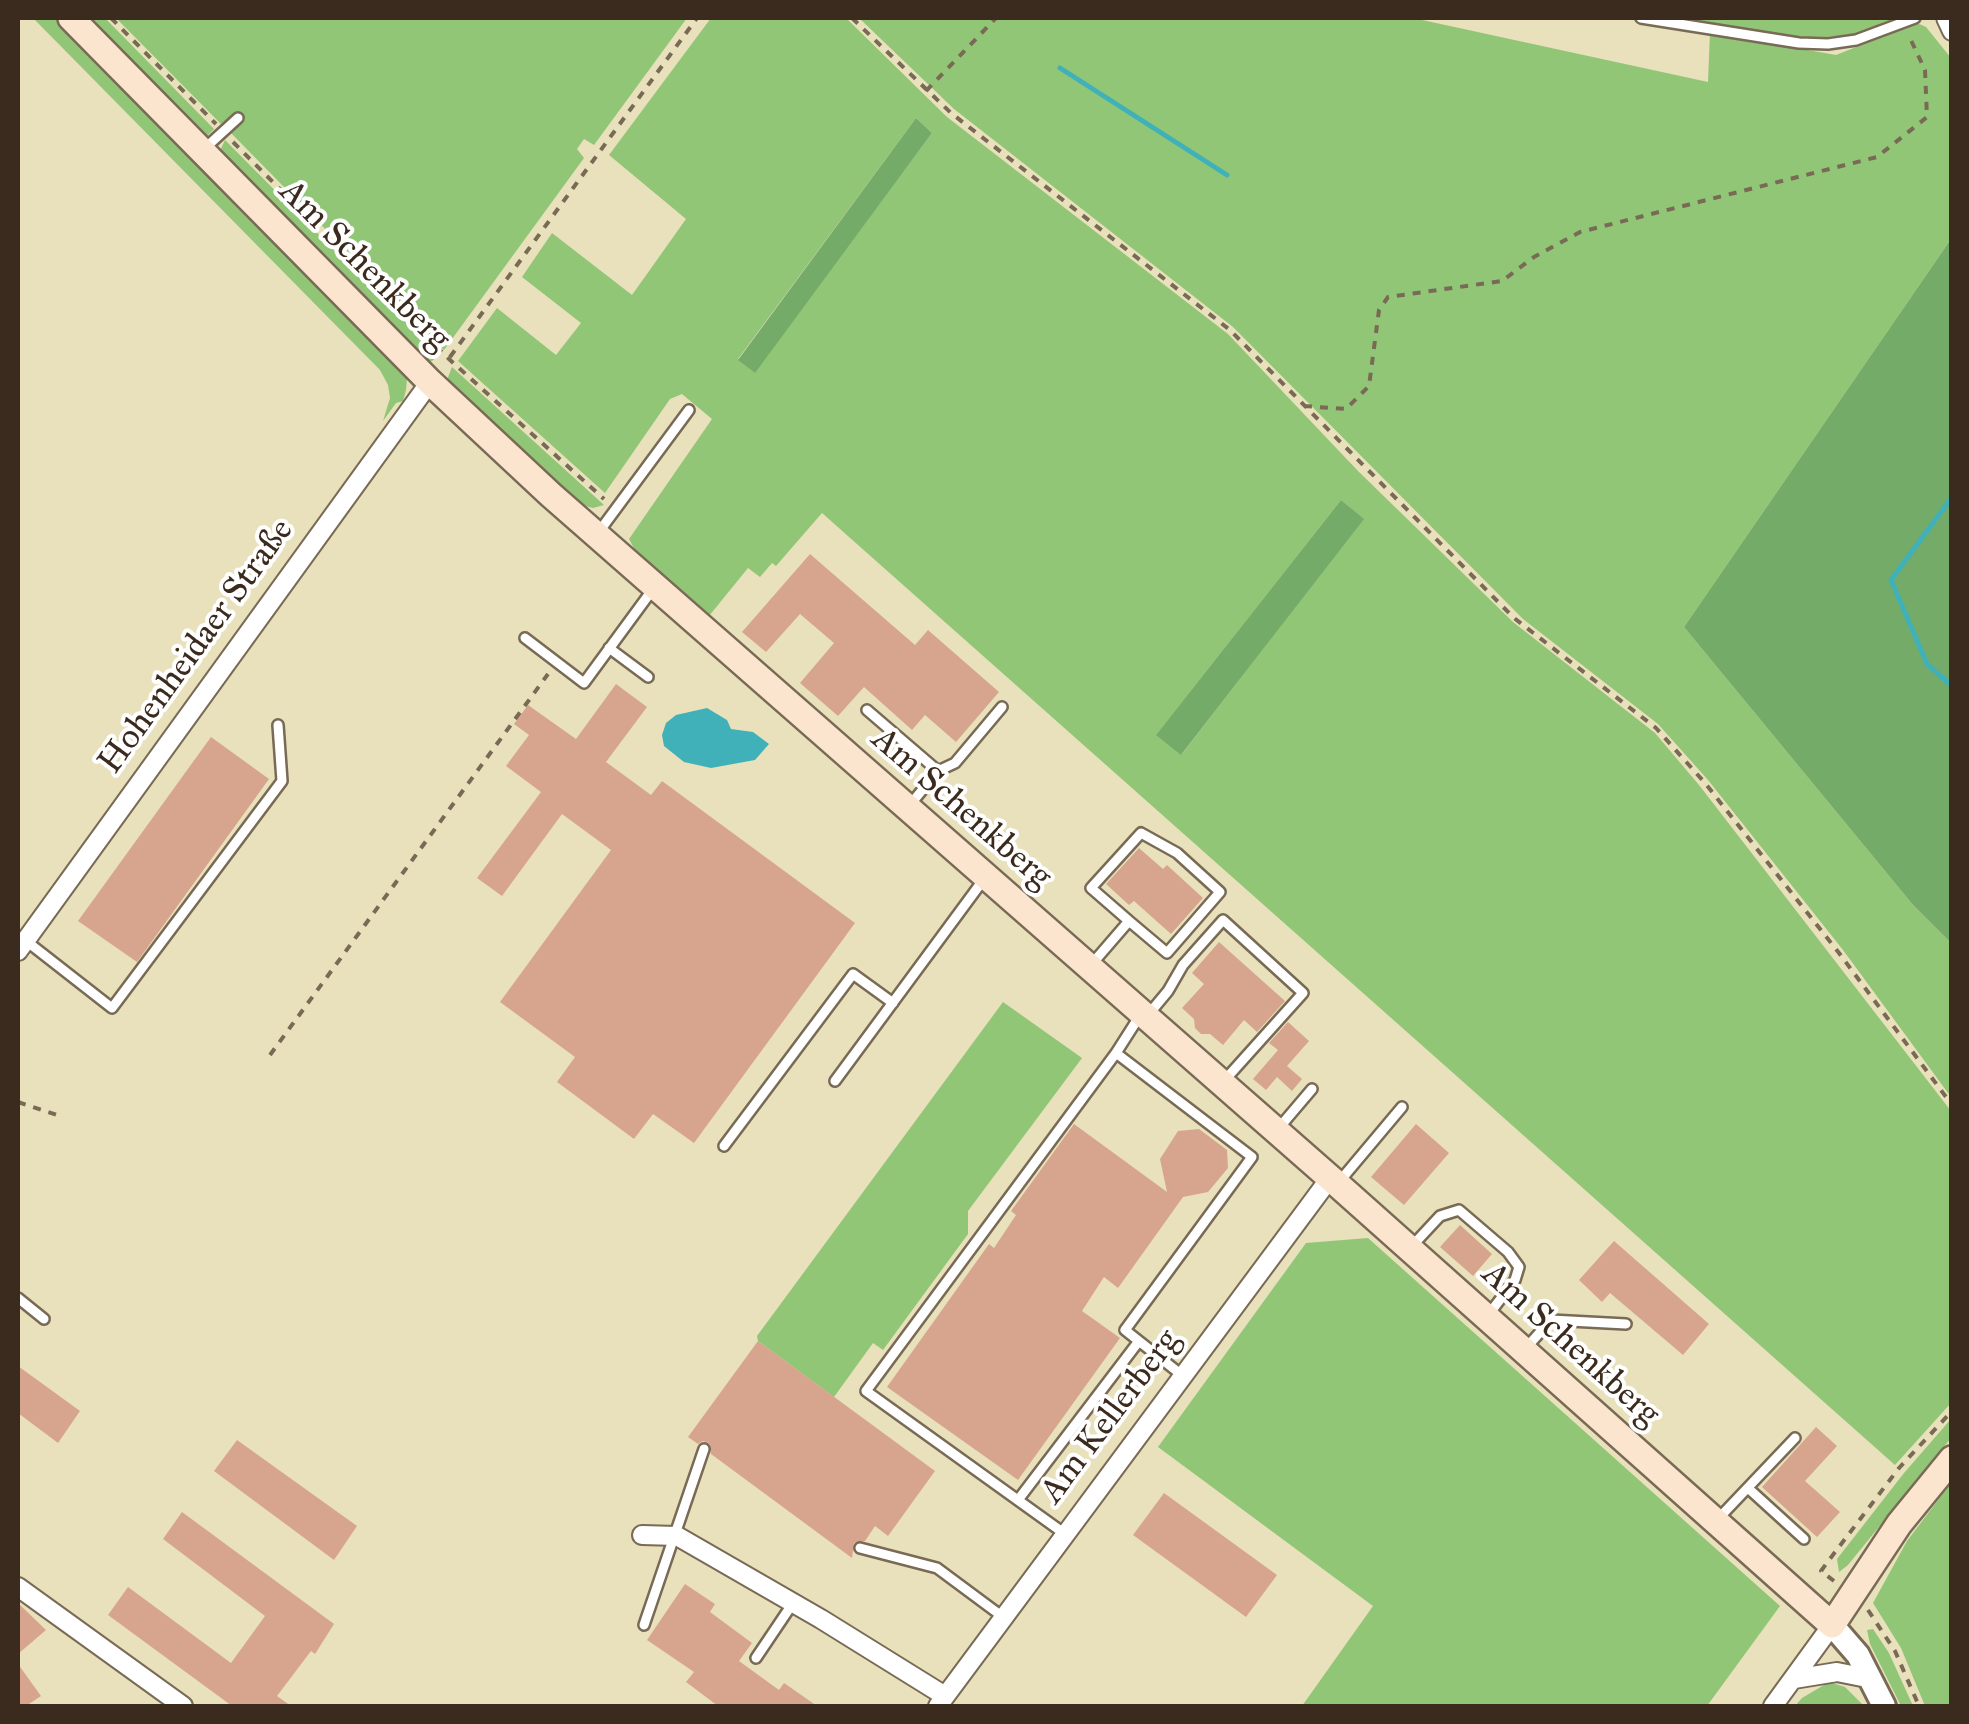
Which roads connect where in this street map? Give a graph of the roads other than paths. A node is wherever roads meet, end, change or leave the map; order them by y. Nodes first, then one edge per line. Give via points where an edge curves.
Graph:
1 (71, 18) edge
2 (1641, 18) edge
3 (1916, 18) edge
4 (1946, 18) edge
5 (1952, 32) edge
6 (238, 118) dead end
7 (202, 151) junction
8 (430, 382) junction
9 (689, 410) dead end
10 (596, 536) junction
11 (654, 586) junction
12 (525, 638) dead end
13 (609, 648) junction
14 (648, 677) dead end
15 (1002, 707) dead end
16 (867, 710) dead end
17 (278, 726) dead end
18 (938, 772) junction
19 (907, 808) junction
20 (986, 877) junction
21 (1129, 921) junction
22 (21, 946) edge
23 (1089, 967) junction
24 (893, 1003) junction
25 (1144, 1015) junction
26 (1116, 1053) junction
27 (836, 1081) dead end
28 (1222, 1083) junction
29 (1312, 1089) dead end
30 (1402, 1107) dead end
31 (1277, 1131) junction
32 (724, 1146) dead end
33 (1334, 1181) junction
34 (1410, 1249) junction
35 (18, 1298) edge
36 (1487, 1316) junction
37 (44, 1319) dead end
38 (1626, 1324) dead end
39 (1139, 1341) junction
40 (1524, 1350) junction
41 (1183, 1376) junction
42 (1795, 1438) dead end
43 (704, 1449) dead end
44 (1952, 1459) edge
45 (1748, 1489) junction
46 (1018, 1500) junction
47 (1716, 1522) junction
48 (1065, 1534) junction
49 (642, 1535) dead end
50 (676, 1536) junction
51 (1804, 1539) dead end
52 (860, 1548) dead end
53 (18, 1587) edge
54 (793, 1603) junction
55 (1003, 1618) junction
56 (644, 1625) dead end
57 (1832, 1626) junction
58 (756, 1658) dead end
59 (1794, 1679) junction
60 (1872, 1679) junction
61 (942, 1701) edge
62 (183, 1706) edge
63 (1773, 1706) edge
64 (1884, 1706) edge

1 - 7 main road, Am Schenkberg
2 - 3 lane via 1799,44 1856,40
4 - 5 street
6 - 7 lane
7 - 8 main road, Am Schenkberg
8 - 10 main road, Am Schenkberg
8 - 22 street, Hohenheidaer Straße
9 - 10 lane
10 - 11 main road, Am Schenkberg
11 - 13 lane
11 - 19 main road, Am Schenkberg
12 - 13 lane via 584,683
13 - 14 lane
15 - 18 lane via 955,763
16 - 18 lane
17 - 22 lane via 282,781 112,1008
18 - 19 lane
19 - 20 main road, Am Schenkberg
20 - 23 main road, Am Schenkberg
20 - 24 lane
21 - 21 lane via 1091,888 1141,833 1220,892 1166,953
21 - 23 lane
23 - 25 main road, Am Schenkberg
24 - 27 lane
24 - 32 lane via 853,974
25 - 26 lane
25 - 28 main road, Am Schenkberg
25 - 28 lane via 1223,920 1303,993
26 - 39 lane via 1252,1157 1125,1330
26 - 46 lane via 866,1390
28 - 31 main road, Am Schenkberg
29 - 31 lane
30 - 33 lane
31 - 33 main road, Am Schenkberg
33 - 34 main road, Am Schenkberg
33 - 41 street, Am Kellerberg
34 - 36 main road, Am Schenkberg
34 - 36 lane via 1440,1216 1458,1210 1508,1252 1519,1267 1515,1280
35 - 37 lane
36 - 40 main road, Am Schenkberg
38 - 40 lane via 1551,1320
39 - 41 lane
39 - 46 lane
40 - 47 main road, Am Schenkberg
41 - 48 street, Am Kellerberg
42 - 45 lane
43 - 50 lane
44 - 57 main road via 1899,1524
45 - 47 lane
45 - 51 lane
46 - 48 lane
47 - 57 main road, Am Schenkberg
48 - 55 street, Am Kellerberg
49 - 50 street, Am Kellerberg
50 - 54 street, Am Kellerberg
50 - 56 lane
52 - 55 lane via 936,1568
53 - 62 street
54 - 58 lane
54 - 61 street, Am Kellerberg
55 - 61 street, Am Kellerberg
57 - 59 street
57 - 60 street
59 - 60 street via 1837,1672
59 - 63 street
60 - 64 street

